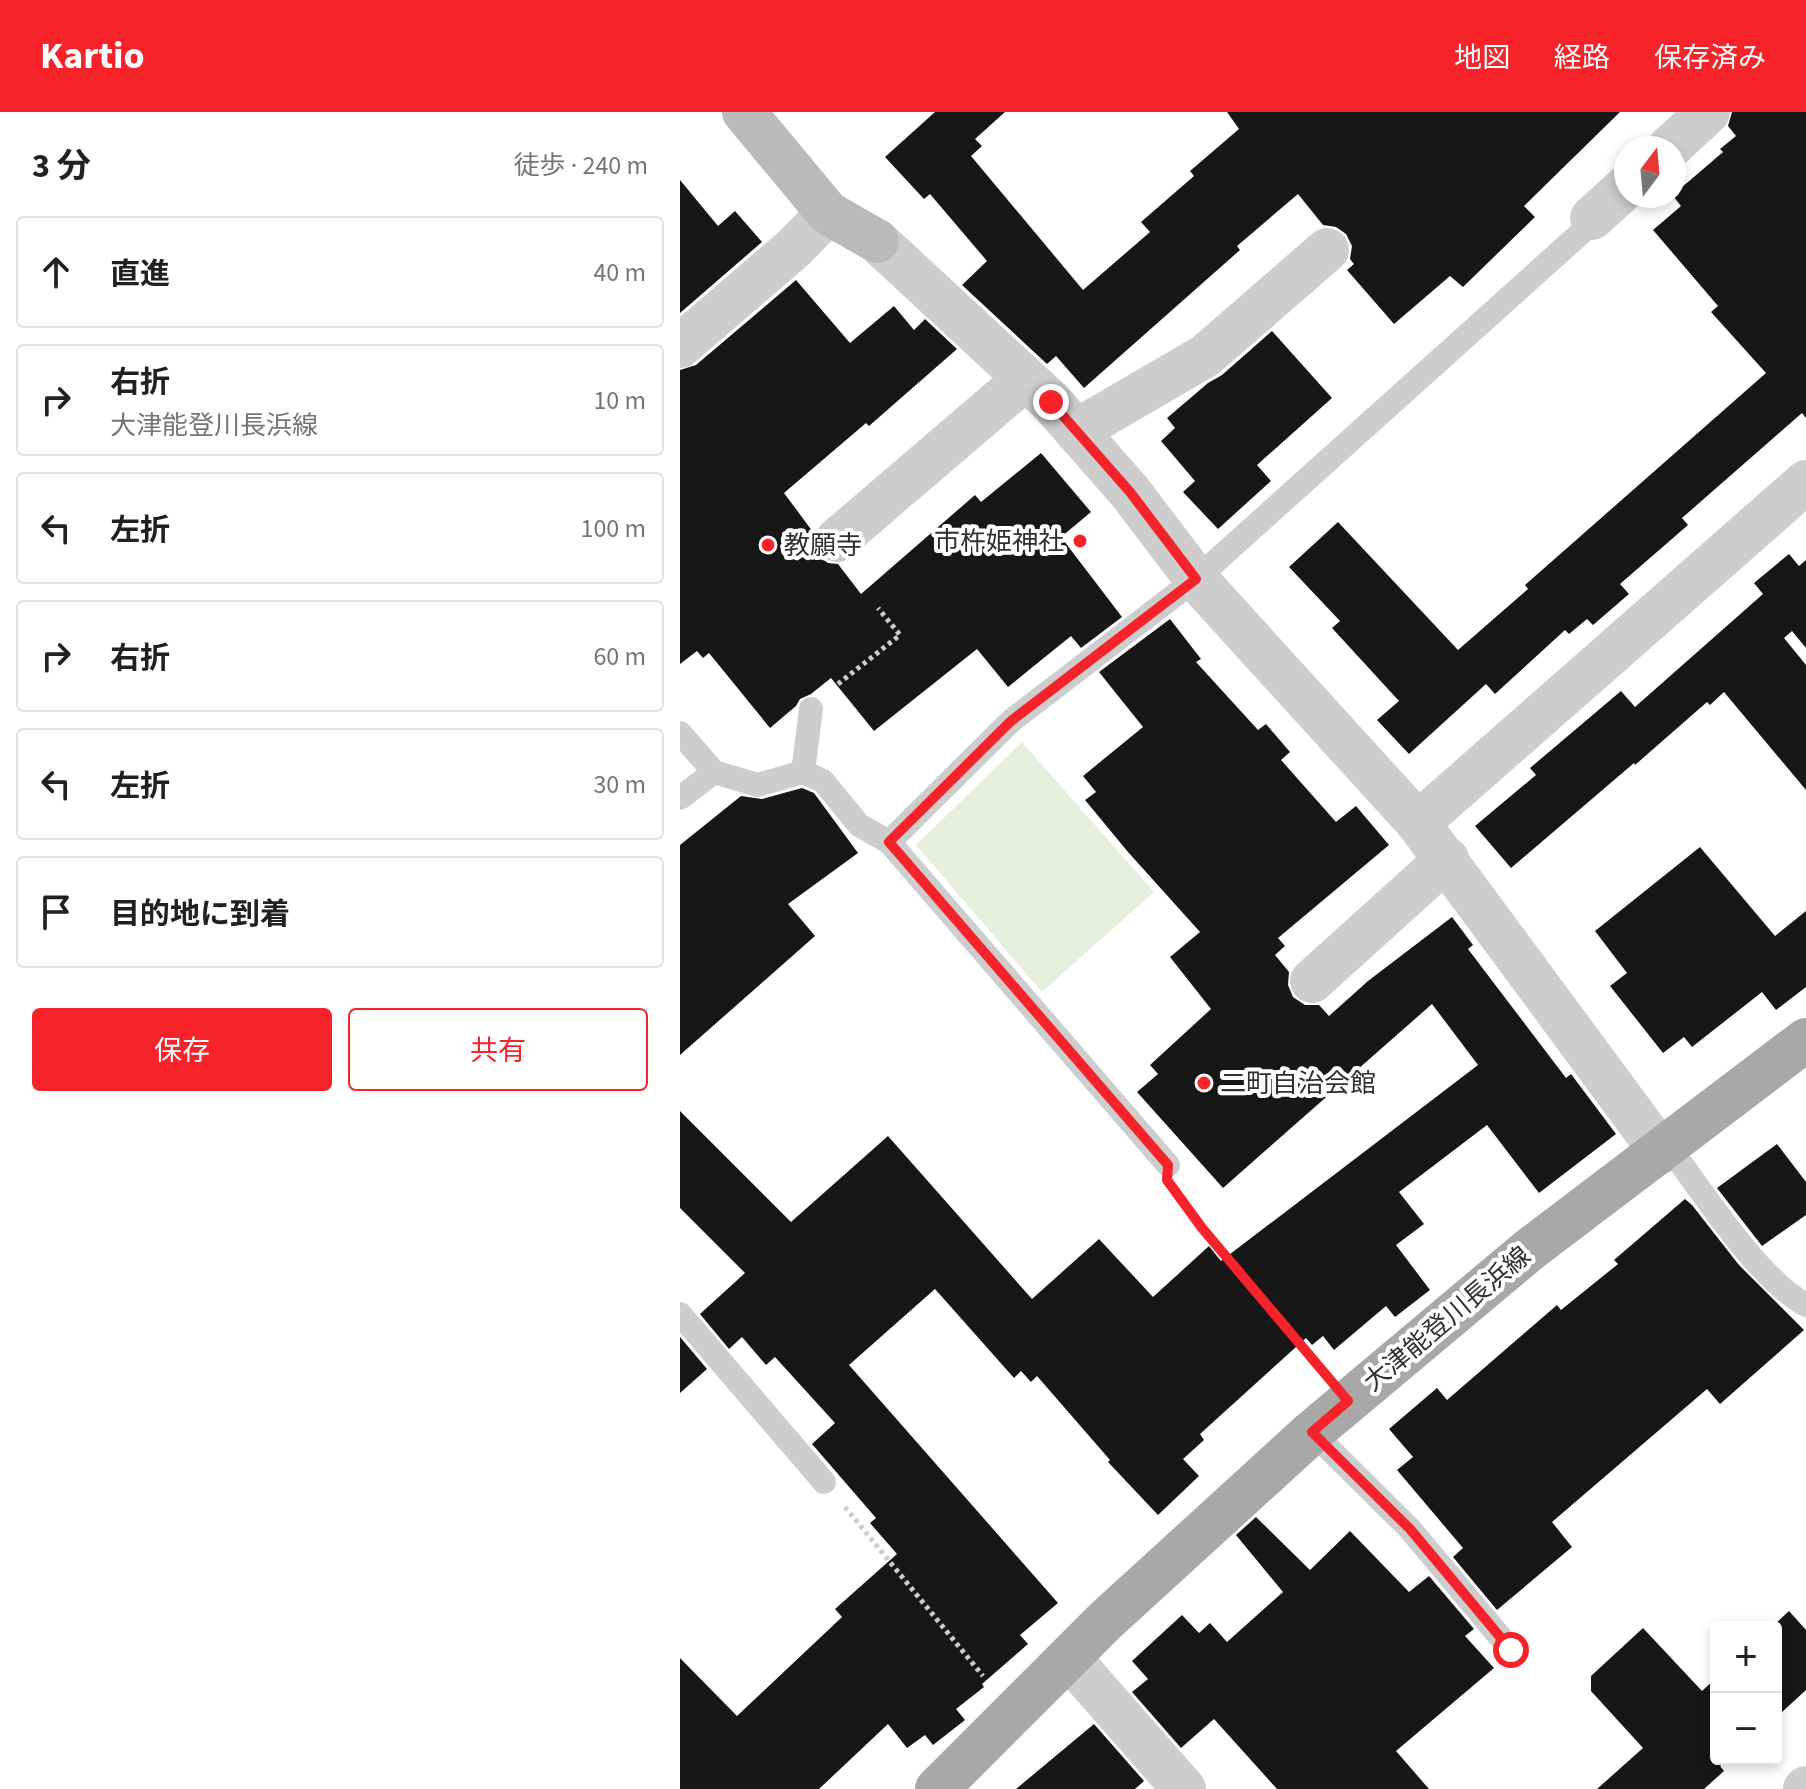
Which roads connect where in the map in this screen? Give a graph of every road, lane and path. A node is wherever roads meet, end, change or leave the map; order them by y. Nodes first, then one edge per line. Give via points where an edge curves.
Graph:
1 (744, 112) edge
2 (1614, 198) edge
3 (828, 213) junction
4 (1592, 218) joint
5 (1327, 250) dead end
6 (680, 346) edge
7 (1025, 379) junction
8 (1076, 431) junction
9 (1806, 482) edge
10 (837, 540) dead end
11 (1196, 579) junction
12 (878, 608) dead end
13 (811, 709) joint
14 (680, 733) edge
15 (714, 772) junction
16 (803, 772) junction
17 (680, 798) edge
18 (1418, 823) junction
19 (889, 842) junction
20 (1447, 859) junction
21 (1312, 981) dead end
22 (1806, 1040) edge
23 (1664, 1149) junction
24 (1168, 1165) joint
25 (1806, 1305) edge
26 (680, 1314) edge
27 (1348, 1401) junction
28 (1312, 1432) junction
29 (824, 1482) joint
30 (1511, 1650) dead end
31 (1069, 1658) junction
32 (1016, 1710) junction
33 (937, 1789) edge
34 (1184, 1789) edge

1 - 3 street
2 - 4 street
3 - 6 street
3 - 7 street via 877,241
4 - 11 lane
5 - 8 street via 1205,356
7 - 8 street
7 - 10 street
8 - 11 street
9 - 18 street
11 - 18 street
11 - 19 lane via 1011,721
12 - 13 path via 900,635
13 - 16 lane
14 - 15 lane
15 - 16 lane via 758,785
15 - 17 lane
16 - 19 lane via 823,781 859,825
18 - 20 street
19 - 24 lane
20 - 21 street
20 - 23 street
22 - 23 main road, 大津能登川長浜線
23 - 25 lane via 1758,1265
23 - 27 main road, 大津能登川長浜線 via 1529,1250
24 - 27 path via 1167,1180 1202,1228
26 - 29 lane
27 - 28 main road, 大津能登川長浜線
28 - 30 lane via 1410,1529
28 - 31 main road, 大津能登川長浜線
29 - 32 path
31 - 32 main road, 大津能登川長浜線
31 - 34 street
32 - 33 main road, 大津能登川長浜線

